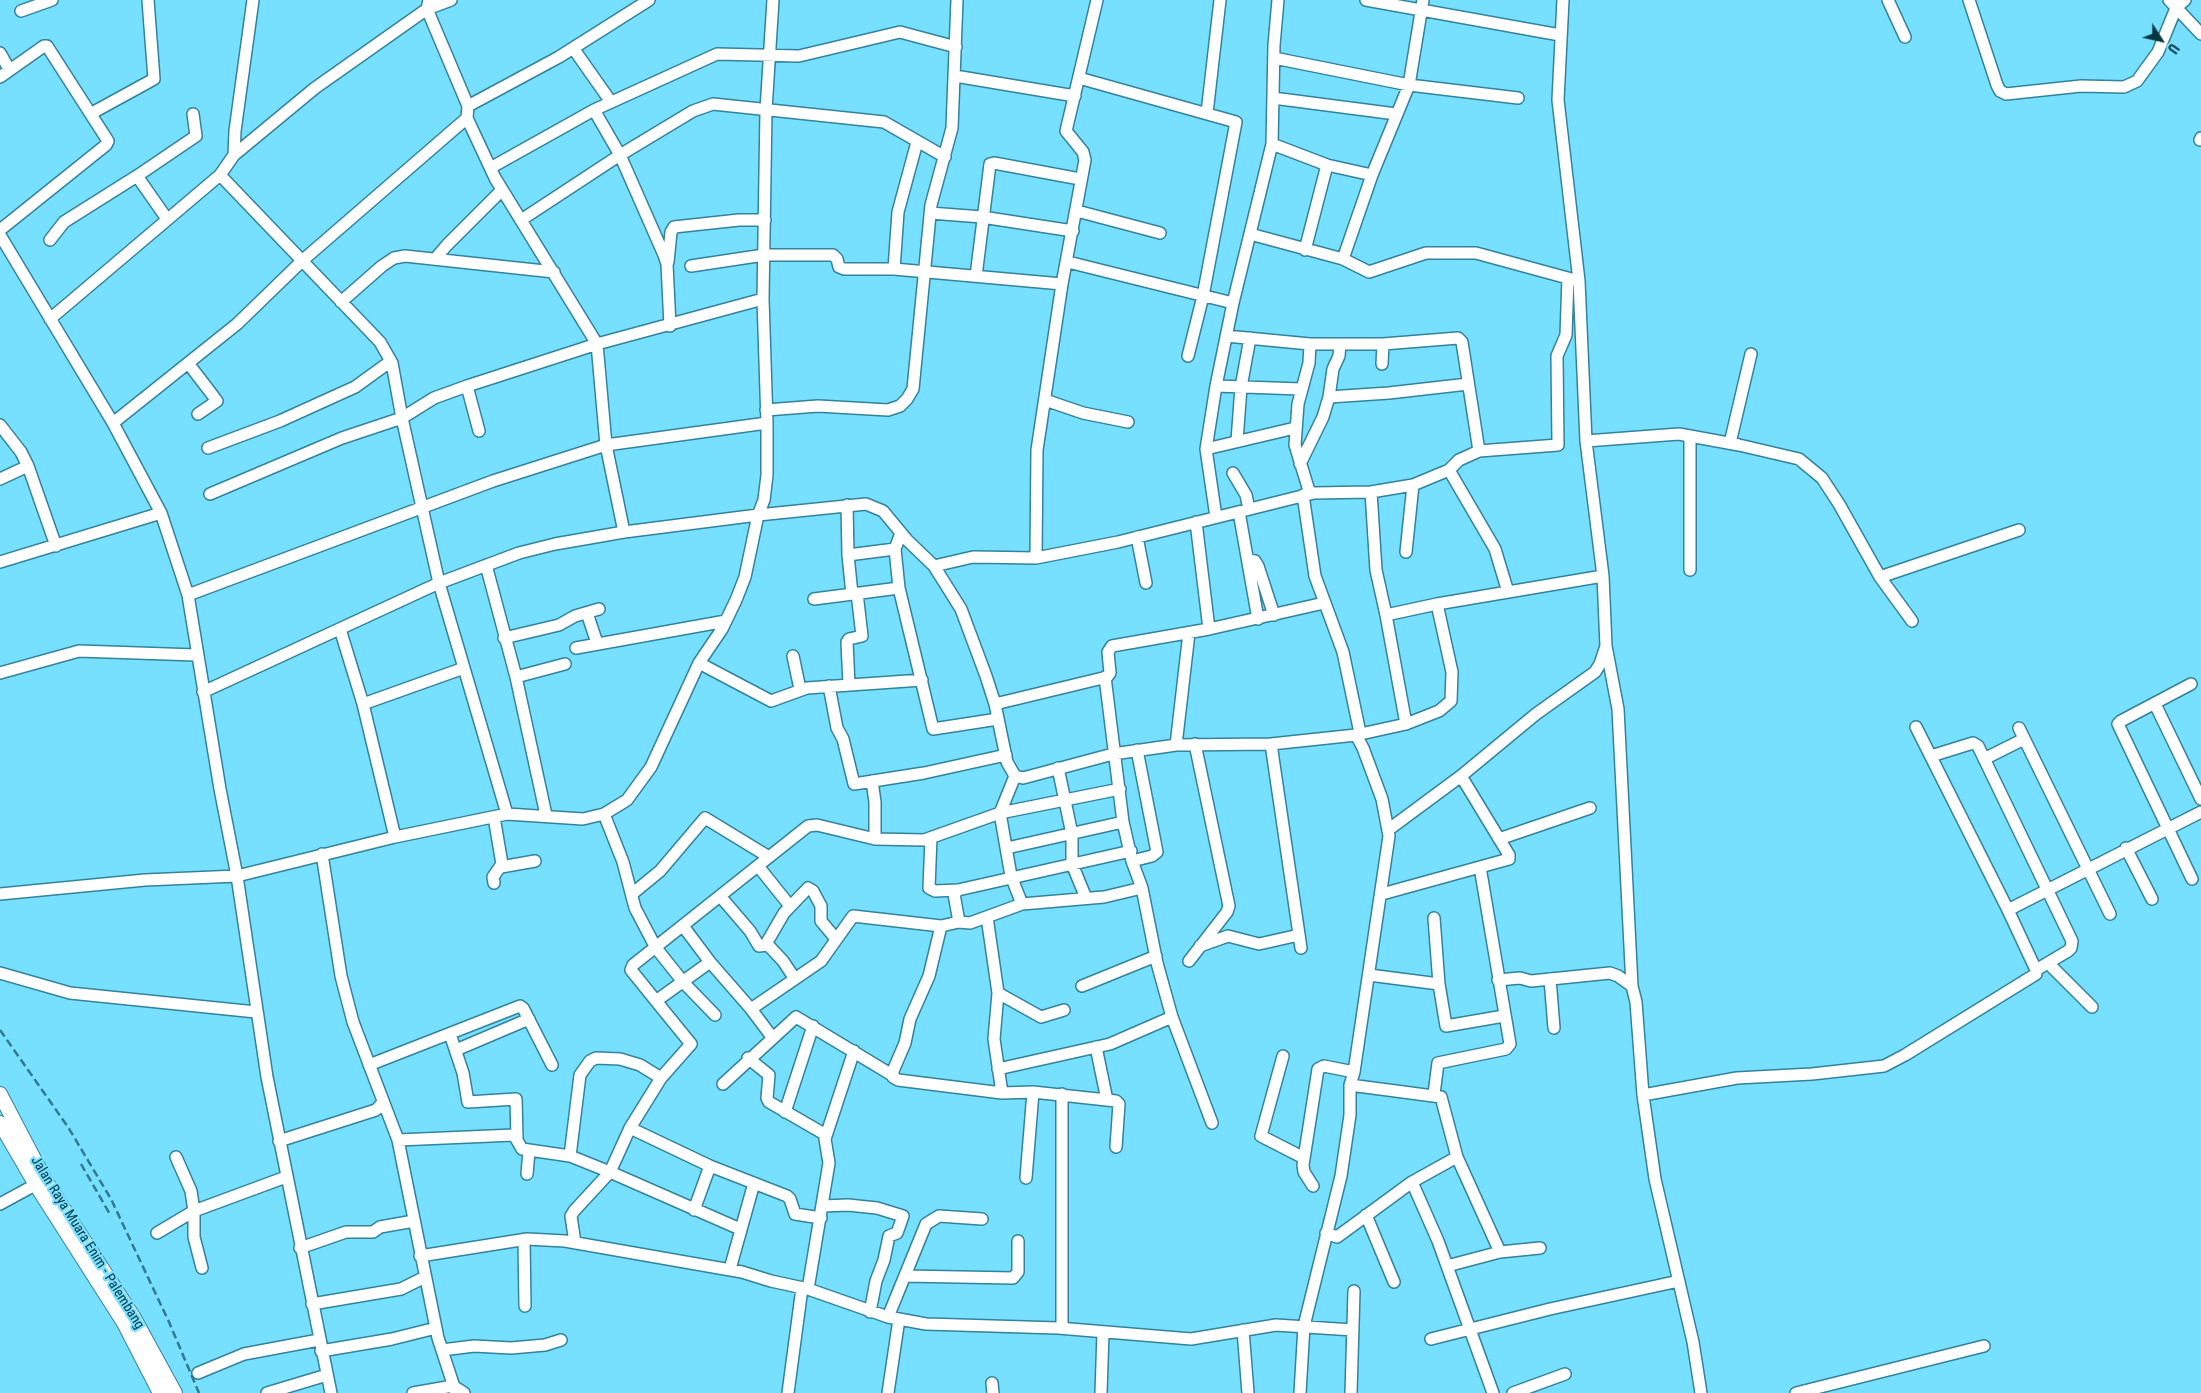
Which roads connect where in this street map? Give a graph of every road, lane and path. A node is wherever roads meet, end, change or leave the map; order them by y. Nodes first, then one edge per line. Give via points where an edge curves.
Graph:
1 (52, 0) edge
2 (148, 0) edge
3 (253, 0) edge
4 (451, 0) edge
5 (649, 0) edge
6 (772, 0) edge
7 (957, 0) edge
8 (1097, 0) edge
9 (1220, 0) edge
10 (1278, 0) edge
11 (1368, 0) edge
12 (1563, 0) edge
13 (1888, 0) edge
14 (1969, 0) edge
15 (2177, 3) edge
16 (428, 5) edge
17 (1422, 5) edge
18 (22, 11) dead end
19 (1560, 34) junction
20 (2201, 34) edge
21 (1905, 37) dead end
22 (956, 47) junction
23 (573, 48) junction
24 (0, 53) edge
25 (771, 55) junction
26 (1274, 58) junction
27 (5, 73) edge
28 (955, 76) junction
29 (1080, 78) junction
30 (1409, 85) junction
31 (1075, 96) junction
32 (1273, 98) junction
33 (1518, 98) dead end
34 (611, 102) junction
35 (594, 110) junction
36 (766, 110) junction
37 (468, 112) junction
38 (92, 113) junction
39 (1207, 113) junction
40 (193, 114) dead end
41 (1396, 114) junction
42 (917, 142) junction
43 (1272, 144) junction
44 (234, 155) junction
45 (620, 155) junction
46 (945, 158) junction
47 (1328, 165) junction
48 (492, 167) junction
49 (220, 174) junction
50 (1372, 175) junction
51 (137, 176) junction
52 (1080, 178) junction
53 (502, 190) junction
54 (1076, 211) junction
55 (930, 212) junction
56 (982, 217) junction
57 (168, 219) junction
58 (521, 220) junction
59 (766, 220) junction
60 (0, 230) edge
61 (1073, 231) junction
62 (1160, 233) dead end
63 (1250, 234) junction
64 (50, 240) dead end
65 (1, 241) edge
66 (1305, 250) junction
67 (764, 254) junction
68 (1343, 259) junction
69 (303, 260) junction
70 (436, 260) junction
71 (1068, 262) junction
72 (667, 264) junction
73 (691, 266) dead end
74 (894, 269) junction
75 (925, 271) junction
76 (554, 272) junction
77 (976, 276) junction
78 (1573, 280) junction
79 (1062, 284) junction
80 (1203, 296) junction
81 (763, 299) junction
82 (341, 302) junction
83 (1233, 303) junction
84 (50, 319) junction
85 (670, 326) junction
86 (1226, 336) junction
87 (1250, 338) junction
88 (596, 344) junction
89 (1310, 344) junction
90 (1340, 344) junction
91 (1383, 344) junction
92 (1751, 354) dead end
93 (1188, 356) dead end
94 (391, 361) junction
95 (188, 363) junction
96 (1382, 364) dead end
97 (1468, 384) junction
98 (467, 386) junction
99 (1216, 386) junction
100 (1241, 387) junction
101 (1301, 389) junction
102 (1329, 397) junction
103 (1045, 400) junction
104 (766, 410) junction
105 (198, 414) dead end
106 (402, 418) junction
107 (1128, 422) dead end
108 (112, 423) junction
109 (767, 424) junction
110 (0, 425) edge
111 (1295, 428) junction
112 (480, 431) dead end
113 (1690, 436) junction
114 (1237, 441) junction
115 (1586, 441) junction
116 (1730, 443) junction
117 (606, 445) junction
118 (208, 448) dead end
119 (1206, 449) junction
120 (1479, 451) junction
121 (1300, 464) junction
122 (28, 466) junction
123 (1449, 470) junction
124 (1233, 473) dead end
125 (0, 479) edge
126 (1413, 485) junction
127 (1370, 492) junction
128 (210, 494) dead end
129 (1307, 495) junction
130 (847, 505) junction
131 (424, 508) junction
132 (1244, 510) junction
133 (161, 513) junction
134 (758, 514) junction
135 (1216, 517) junction
136 (1196, 522) junction
137 (2019, 530) dead end
138 (624, 532) junction
139 (901, 533) junction
140 (1137, 537) junction
141 (56, 546) junction
142 (895, 550) junction
143 (1406, 552) dead end
144 (848, 555) junction
145 (1036, 558) junction
146 (1248, 560) junction
147 (0, 562) edge
148 (486, 565) junction
149 (934, 566) junction
150 (1690, 570) dead end
151 (1603, 576) junction
152 (1880, 577) junction
153 (439, 583) junction
154 (1146, 583) dead end
155 (899, 588) junction
156 (1508, 592) junction
157 (854, 594) junction
158 (188, 595) junction
159 (814, 599) dead end
160 (1324, 603) junction
161 (1437, 604) junction
162 (600, 609) dead end
163 (587, 613) junction
164 (1274, 615) junction
165 (1386, 615) junction
166 (1258, 619) junction
167 (726, 621) junction
168 (1912, 621) dead end
169 (340, 629) junction
170 (1209, 629) junction
171 (1189, 633) junction
172 (504, 638) junction
173 (597, 643) junction
174 (1606, 646) junction
175 (576, 648) dead end
176 (196, 654) junction
177 (793, 656) dead end
178 (699, 662) junction
179 (566, 664) dead end
180 (464, 668) junction
181 (0, 673) edge
182 (516, 677) junction
183 (1105, 677) junction
184 (922, 680) junction
185 (2192, 684) dead end
186 (849, 685) junction
187 (830, 686) junction
188 (800, 689) junction
189 (203, 692) junction
190 (363, 704) junction
191 (995, 704) junction
192 (2155, 704) junction
193 (998, 719) junction
194 (1406, 724) junction
195 (1916, 727) dead end
196 (2019, 728) dead end
197 (1358, 734) junction
198 (2024, 739) junction
199 (1195, 744) junction
200 (1271, 744) junction
201 (1176, 745) junction
202 (1137, 750) junction
203 (1113, 754) junction
204 (1006, 755) junction
205 (1931, 756) junction
206 (1984, 760) junction
207 (1058, 768) junction
208 (1015, 776) junction
209 (1461, 776) junction
210 (872, 781) junction
211 (1120, 789) junction
212 (2201, 799) edge
213 (1065, 800) junction
214 (1590, 808) dead end
215 (2201, 812) edge
216 (1000, 813) junction
217 (507, 814) junction
218 (604, 814) junction
219 (546, 815) junction
220 (494, 817) junction
221 (1123, 822) junction
222 (2167, 828) junction
223 (1388, 830) junction
224 (1072, 834) junction
225 (395, 837) junction
226 (931, 838) junction
227 (875, 839) junction
228 (1499, 839) junction
229 (1007, 848) junction
230 (2126, 848) junction
231 (322, 854) junction
232 (1132, 856) junction
233 (769, 857) junction
234 (535, 861) dead end
235 (1072, 864) junction
236 (758, 866) junction
237 (502, 867) junction
238 (1480, 867) junction
239 (2086, 868) junction
240 (237, 876) junction
241 (1011, 876) junction
242 (2192, 879) dead end
243 (494, 884) dead end
244 (1142, 888) junction
245 (2048, 889) junction
246 (958, 890) junction
247 (0, 894) edge
248 (632, 894) junction
249 (1382, 894) junction
250 (720, 896) junction
251 (1086, 898) junction
252 (2152, 899) dead end
253 (1022, 904) junction
254 (790, 906) junction
255 (2008, 910) junction
256 (2110, 914) dead end
257 (987, 917) junction
258 (1434, 918) dead end
259 (959, 922) junction
260 (683, 926) junction
261 (941, 926) junction
262 (1299, 935) junction
263 (836, 939) junction
264 (766, 944) junction
265 (1200, 946) junction
266 (656, 948) junction
267 (1301, 948) dead end
268 (1156, 956) junction
269 (1189, 961) dead end
270 (710, 962) junction
271 (2048, 964) junction
272 (2036, 970) junction
273 (0, 973) edge
274 (1369, 975) junction
275 (1550, 979) junction
276 (795, 980) junction
277 (1498, 980) junction
278 (684, 983) junction
279 (1439, 984) junction
280 (1082, 986) dead end
281 (1632, 986) junction
282 (998, 994) junction
283 (656, 1001) junction
284 (2092, 1007) dead end
285 (751, 1009) junction
286 (1064, 1010) dead end
287 (256, 1012) junction
288 (715, 1015) dead end
289 (1172, 1016) junction
290 (1504, 1016) junction
291 (529, 1019) junction
292 (813, 1026) junction
293 (1554, 1028) dead end
294 (450, 1034) junction
295 (772, 1037) junction
296 (1096, 1047) junction
297 (456, 1050) junction
298 (854, 1052) junction
299 (1283, 1056) dead end
300 (748, 1058) junction
301 (369, 1065) junction
302 (552, 1065) dead end
303 (998, 1069) junction
304 (1354, 1072) junction
305 (892, 1075) junction
306 (661, 1078) junction
307 (722, 1084) dead end
308 (1350, 1085) junction
309 (1033, 1092) junction
310 (1002, 1093) junction
311 (0, 1094) edge
312 (1062, 1094) junction
313 (1434, 1094) junction
314 (1643, 1095) junction
315 (1107, 1100) junction
316 (383, 1102) junction
317 (785, 1112) junction
318 (0, 1123) edge
319 (1212, 1123) dead end
320 (630, 1128) junction
321 (826, 1136) junction
322 (517, 1138) junction
323 (398, 1140) junction
324 (279, 1141) junction
325 (1116, 1147) dead end
326 (529, 1151) junction
327 (570, 1156) junction
328 (1457, 1156) junction
329 (176, 1157) dead end
330 (1304, 1158) junction
331 (710, 1166) junction
332 (610, 1172) junction
333 (527, 1174) dead end
334 (286, 1177) junction
335 (1026, 1178) dead end
336 (41, 1182) junction
337 (1412, 1182) junction
338 (754, 1183) junction
339 (1313, 1186) dead end
340 (0, 1204) edge
341 (823, 1206) junction
342 (694, 1210) junction
343 (194, 1211) junction
344 (1366, 1215) junction
345 (821, 1218) junction
346 (982, 1219) dead end
347 (414, 1221) junction
348 (740, 1228) junction
349 (158, 1233) dead end
350 (1326, 1233) junction
351 (524, 1240) junction
352 (1018, 1241) dead end
353 (575, 1243) junction
354 (300, 1248) junction
355 (1540, 1248) dead end
356 (1500, 1252) junction
357 (420, 1256) junction
358 (1447, 1266) junction
359 (202, 1268) dead end
360 (730, 1269) junction
361 (905, 1276) junction
362 (425, 1277) junction
363 (1679, 1280) junction
364 (1394, 1282) dead end
365 (805, 1288) junction
366 (1354, 1291) dead end
367 (312, 1304) junction
368 (525, 1306) dead end
369 (870, 1312) junction
370 (894, 1318) junction
371 (1304, 1326) junction
372 (436, 1328) junction
373 (1062, 1328) junction
374 (1469, 1328) junction
375 (1243, 1330) junction
376 (1353, 1330) junction
377 (1103, 1333) junction
378 (1431, 1339) dead end
379 (560, 1340) dead end
380 (320, 1346) junction
381 (1984, 1346) dead end
382 (442, 1350) junction
383 (198, 1373) dead end
384 (1566, 1374) dead end
385 (326, 1375) junction
386 (173, 1388) edge
387 (454, 1390) edge
388 (159, 1391) edge
389 (267, 1393) edge
390 (330, 1393) edge
391 (413, 1393) edge
392 (464, 1393) edge
393 (788, 1393) edge
394 (888, 1393) edge
395 (1102, 1393) edge
396 (1248, 1393) edge
397 (1300, 1393) edge
398 (1351, 1393) edge
399 (1493, 1393) edge
400 (1513, 1393) edge
401 (1701, 1393) edge
402 (1796, 1393) edge

1 - 18 street
2 - 38 street via 154,79
3 - 44 street
4 - 16 street
5 - 23 street
6 - 25 street
7 - 22 street
8 - 29 street
9 - 39 street
10 - 26 street
11 - 17 street
12 - 19 street
13 - 21 street
14 - 15 street via 1997,85 2006,94 2081,86 2124,87 2137,81 2158,52
15 - 20 street
16 - 37 street
16 - 44 street via 315,88
17 - 19 street
17 - 30 street
19 - 78 street via 1558,100
22 - 25 street via 900,32 810,54
22 - 28 street
23 - 34 street
23 - 37 street
24 - 27 street
25 - 34 street via 717,54
25 - 36 street
26 - 30 street
26 - 32 street
27 - 38 street via 47,46
28 - 31 street
28 - 46 street via 952,128
29 - 31 street
29 - 39 street
30 - 33 street
30 - 41 street
31 - 52 street via 1066,131 1083,152 1085,160
32 - 41 street
32 - 43 street
34 - 35 street
35 - 45 street
35 - 48 street
36 - 42 street via 884,122
36 - 45 street via 713,104 702,107
36 - 59 street
37 - 48 street
37 - 69 street
38 - 60 street via 108,143
39 - 80 street via 1234,121 1237,126
40 - 51 street via 196,136
41 - 50 street
42 - 46 street
42 - 74 street via 898,212
43 - 47 street
43 - 63 street
44 - 49 street
45 - 58 street
45 - 72 street
46 - 55 street
47 - 50 street
47 - 66 street
48 - 53 street
49 - 57 street
49 - 69 street
50 - 68 street
51 - 57 street
51 - 64 street via 64,222
52 - 54 street
52 - 56 street via 992,163
53 - 58 street
53 - 70 street via 447,244
54 - 61 street
54 - 62 street
55 - 56 street
55 - 75 street
56 - 61 street
56 - 77 street
57 - 84 street
58 - 76 street
59 - 67 street
59 - 72 street via 674,227
61 - 71 street
63 - 66 street
63 - 83 street
65 - 84 street
66 - 68 street
67 - 73 street
67 - 74 street via 833,255 840,268
67 - 81 street
68 - 78 street via 1369,272 1426,254 1476,253
69 - 82 street
69 - 95 street via 237,324
70 - 76 street
70 - 82 street via 405,256 394,258
71 - 79 street
71 - 80 street
72 - 85 street
74 - 75 street
75 - 77 street
75 - 104 street via 913,389 903,403 888,410 818,406
76 - 88 street
77 - 79 street
78 - 115 street
78 - 120 street via 1566,335 1557,356 1558,445
79 - 103 street
80 - 83 street
80 - 93 street
81 - 85 street
81 - 104 street
82 - 94 street via 380,342
83 - 86 street
84 - 108 street
85 - 88 street
86 - 87 street
86 - 99 street
87 - 89 street
87 - 100 street
88 - 98 street
88 - 117 street
89 - 90 street
89 - 101 street via 1309,363
90 - 91 street
90 - 102 street via 1339,356 1332,369
91 - 96 street
91 - 97 street via 1458,338 1462,342
92 - 116 street
94 - 106 street
94 - 118 street via 355,387 280,421
95 - 105 street via 217,401
95 - 108 street
97 - 102 street
97 - 120 street
98 - 106 street via 434,398
98 - 112 street
99 - 100 street
99 - 119 street
100 - 101 street
100 - 114 street
101 - 111 street
102 - 121 street
103 - 107 street via 1083,413
103 - 145 street via 1038,450
104 - 109 street
106 - 128 street via 342,438
106 - 131 street
108 - 133 street
109 - 117 street
109 - 134 street via 767,475 764,500
110 - 122 street
111 - 114 street
111 - 121 street
113 - 115 street via 1679,434
113 - 116 street
113 - 150 street
114 - 119 street
115 - 151 street
116 - 152 street via 1788,455 1811,468 1840,504
117 - 131 street via 493,481
117 - 138 street
119 - 135 street
120 - 123 street via 1460,460
121 - 129 street
122 - 125 street
122 - 141 street
123 - 126 street
123 - 156 street via 1495,549
124 - 132 street via 1246,495
126 - 127 street
126 - 143 street
127 - 129 street
127 - 165 street via 1376,570
129 - 132 street
129 - 160 street via 1314,571
130 - 134 street
130 - 139 street via 877,507
130 - 144 street
131 - 153 street
131 - 158 street
132 - 135 street
132 - 146 street
133 - 141 street
133 - 158 street
134 - 138 street
134 - 167 street via 745,577
135 - 136 street
136 - 140 street
136 - 170 street
137 - 152 street
138 - 148 street via 555,544
139 - 142 street
139 - 149 street
140 - 145 street
140 - 154 street
141 - 147 street
142 - 144 street
142 - 155 street
144 - 157 street
145 - 149 street via 972,557
146 - 164 street via 1255,561 1258,566
146 - 166 street
148 - 153 street
148 - 172 street
149 - 191 street via 960,609
151 - 156 street
151 - 174 street
152 - 168 street
153 - 169 street
153 - 180 street
155 - 157 street
155 - 184 street
156 - 161 street
157 - 159 street
157 - 186 street via 862,636 847,642
158 - 176 street
160 - 164 street
160 - 197 street via 1343,652
161 - 165 street
161 - 194 street via 1452,672 1453,697 1446,707
162 - 163 street
163 - 172 street via 559,625
163 - 173 street
164 - 166 street
165 - 194 street
166 - 170 street
167 - 173 street
167 - 178 street
169 - 189 street
169 - 190 street
170 - 171 street
171 - 183 street via 1112,646 1108,652 1110,673
171 - 201 street
172 - 182 street
173 - 175 street
174 - 209 street via 1595,672 1536,714
174 - 281 street via 1618,709
176 - 181 street via 78,651
176 - 189 street
177 - 188 street
178 - 188 street via 771,701
178 - 218 street via 651,767 627,800
179 - 182 street
180 - 190 street
180 - 217 street
182 - 219 street
183 - 191 street
183 - 203 street
184 - 186 street
184 - 193 street via 933,729
185 - 192 street
186 - 187 street
187 - 188 street
187 - 210 street via 837,728 843,739 853,783
189 - 240 street
190 - 225 street
191 - 193 street
192 - 212 street
192 - 222 street via 2121,721 2118,727
193 - 204 street
194 - 197 street
195 - 205 street
196 - 198 street
197 - 200 street
197 - 223 street via 1382,799
198 - 206 street
198 - 239 street
199 - 200 street
199 - 201 street
199 - 265 street via 1229,902 1226,912
200 - 262 street
201 - 202 street
202 - 203 street
202 - 232 street via 1157,852 1152,856
203 - 207 street
203 - 211 street
204 - 208 street
204 - 210 street
205 - 206 street via 1973,743 1978,746
205 - 255 street
206 - 245 street
207 - 208 street via 1023,778
207 - 213 street
208 - 216 street
209 - 223 street
209 - 228 street
210 - 227 street
211 - 213 street
211 - 221 street
213 - 216 street
213 - 224 street
214 - 228 street
215 - 222 street
216 - 226 street
216 - 229 street
217 - 219 street
217 - 220 street
218 - 219 street via 583,819
218 - 248 street
220 - 225 street
220 - 237 street
221 - 224 street
221 - 232 street
222 - 230 street
222 - 242 street
223 - 249 street
224 - 229 street
224 - 235 street
225 - 231 street
226 - 227 street via 917,841
226 - 246 street via 930,889
227 - 233 street via 813,824
228 - 238 street via 1509,859
229 - 241 street
230 - 239 street
230 - 252 street
231 - 240 street
231 - 301 street via 340,976
232 - 235 street
232 - 244 street
233 - 236 street
233 - 248 street via 705,818 660,871
234 - 237 street
235 - 241 street
235 - 251 street
236 - 250 street
236 - 254 street
237 - 243 street via 494,874
238 - 249 street
238 - 277 street
239 - 245 street
239 - 256 street
240 - 247 street via 145,880
240 - 287 street
241 - 246 street
241 - 253 street
244 - 251 street
244 - 268 street
245 - 255 street
245 - 271 street via 2073,944
246 - 259 street via 954,894
248 - 266 street via 640,919
249 - 274 street
250 - 260 street
250 - 264 street via 760,946
251 - 253 street
253 - 257 street
254 - 263 street via 804,891 811,889 821,906 821,920
254 - 264 street
255 - 272 street
257 - 259 street via 970,923
257 - 282 street
258 - 279 street
259 - 261 street
260 - 266 street
260 - 270 street
261 - 263 street via 853,916
261 - 305 street via 929,976 910,1019 906,1040
262 - 265 street via 1260,944 1228,936
262 - 267 street
263 - 276 street via 821,962
264 - 276 street via 784,961
265 - 269 street
266 - 278 street
266 - 283 street via 631,970
268 - 280 street
268 - 289 street
270 - 278 street
270 - 285 street
271 - 272 street
271 - 284 street
272 - 314 street via 2033,978 1906,1056 1884,1066 1737,1078
273 - 287 street via 70,993
274 - 279 street
274 - 304 street
275 - 277 street via 1531,981 1516,977
275 - 281 street via 1610,973
275 - 293 street
276 - 285 street
277 - 290 street
278 - 283 street
278 - 288 street
279 - 290 street via 1446,1026
281 - 314 street
282 - 286 street via 1041,1017
282 - 303 street via 994,1039
283 - 306 street via 691,1044
285 - 295 street
287 - 324 street
289 - 296 street via 1118,1041
289 - 319 street
290 - 313 street via 1509,1046 1438,1064
291 - 294 street via 523,1008 518,1006
291 - 297 street
291 - 302 street
292 - 295 street via 796,1017
292 - 298 street
292 - 317 street
294 - 297 street
294 - 301 street
295 - 300 street
296 - 303 street
296 - 315 street
297 - 322 street via 468,1102 516,1099
298 - 305 street
298 - 321 street
299 - 330 street via 1261,1136
300 - 307 street
300 - 317 street via 769,1075 767,1101
301 - 316 street
303 - 310 street
304 - 308 street
304 - 330 street via 1320,1067
305 - 310 street via 898,1080
306 - 320 street
306 - 327 street via 640,1065 620,1059 596,1058 590,1061 580,1074
308 - 313 street
308 - 350 street via 1350,1115 1341,1176
309 - 310 street
309 - 312 street
309 - 335 street
311 - 336 main road, Jalan Raya Muara Enim - Palembang
312 - 315 street
312 - 373 street
313 - 328 street via 1444,1100
314 - 363 street via 1655,1179
315 - 325 street via 1118,1103
316 - 323 street
316 - 324 street via 376,1110
317 - 321 street
318 - 336 main road, Jalan Raya Muara Enim - Palembang
320 - 331 street
320 - 332 street
321 - 341 street via 829,1164
322 - 323 street via 512,1134
322 - 326 street via 520,1148
323 - 347 street
324 - 334 street
326 - 327 street
326 - 333 street
327 - 332 street
328 - 337 street
328 - 356 street
329 - 343 street via 191,1191
330 - 339 street via 1303,1168
331 - 338 street
331 - 342 street
332 - 342 street
332 - 353 street via 571,1216
334 - 343 street
334 - 354 street
336 - 340 street
336 - 386 main road, Jalan Raya Muara Enim - Palembang via 134,1318
336 - 388 main road, Jalan Raya Muara Enim - Palembang via 124,1323
337 - 344 street
337 - 358 street
338 - 345 street via 788,1197 795,1214
338 - 348 street
341 - 345 street
341 - 369 street via 877,1208 903,1216 897,1233 889,1236
342 - 348 street
343 - 349 street
343 - 359 street via 194,1237
344 - 350 street via 1337,1237
344 - 364 street
345 - 365 street
346 - 361 street via 940,1216 930,1220
347 - 354 street via 380,1227 373,1232 346,1232
347 - 357 street
348 - 360 street
350 - 371 street via 1320,1270
351 - 353 street
351 - 357 street
351 - 368 street
352 - 361 street via 1018,1272 1013,1278
353 - 360 street
354 - 367 street
355 - 356 street
356 - 358 street
357 - 362 street
358 - 374 street
360 - 365 street
361 - 370 street
362 - 367 street via 401,1289
362 - 372 street
363 - 374 street
363 - 401 street
365 - 369 street
365 - 393 street
366 - 376 street
367 - 380 street
369 - 370 street
370 - 373 street via 926,1324
370 - 394 street
371 - 375 street via 1276,1325
371 - 376 street
371 - 397 street
372 - 380 street via 392,1340
372 - 382 street
373 - 377 street
374 - 378 street
374 - 399 street
375 - 377 street via 1191,1339
375 - 396 street
376 - 398 street
377 - 395 street
379 - 382 street via 545,1345 511,1348 474,1346
380 - 383 street via 244,1354
380 - 385 street
381 - 402 street
382 - 387 street
384 - 400 street
385 - 389 street
385 - 390 street
386 - 388 main road
387 - 391 street
387 - 392 street

